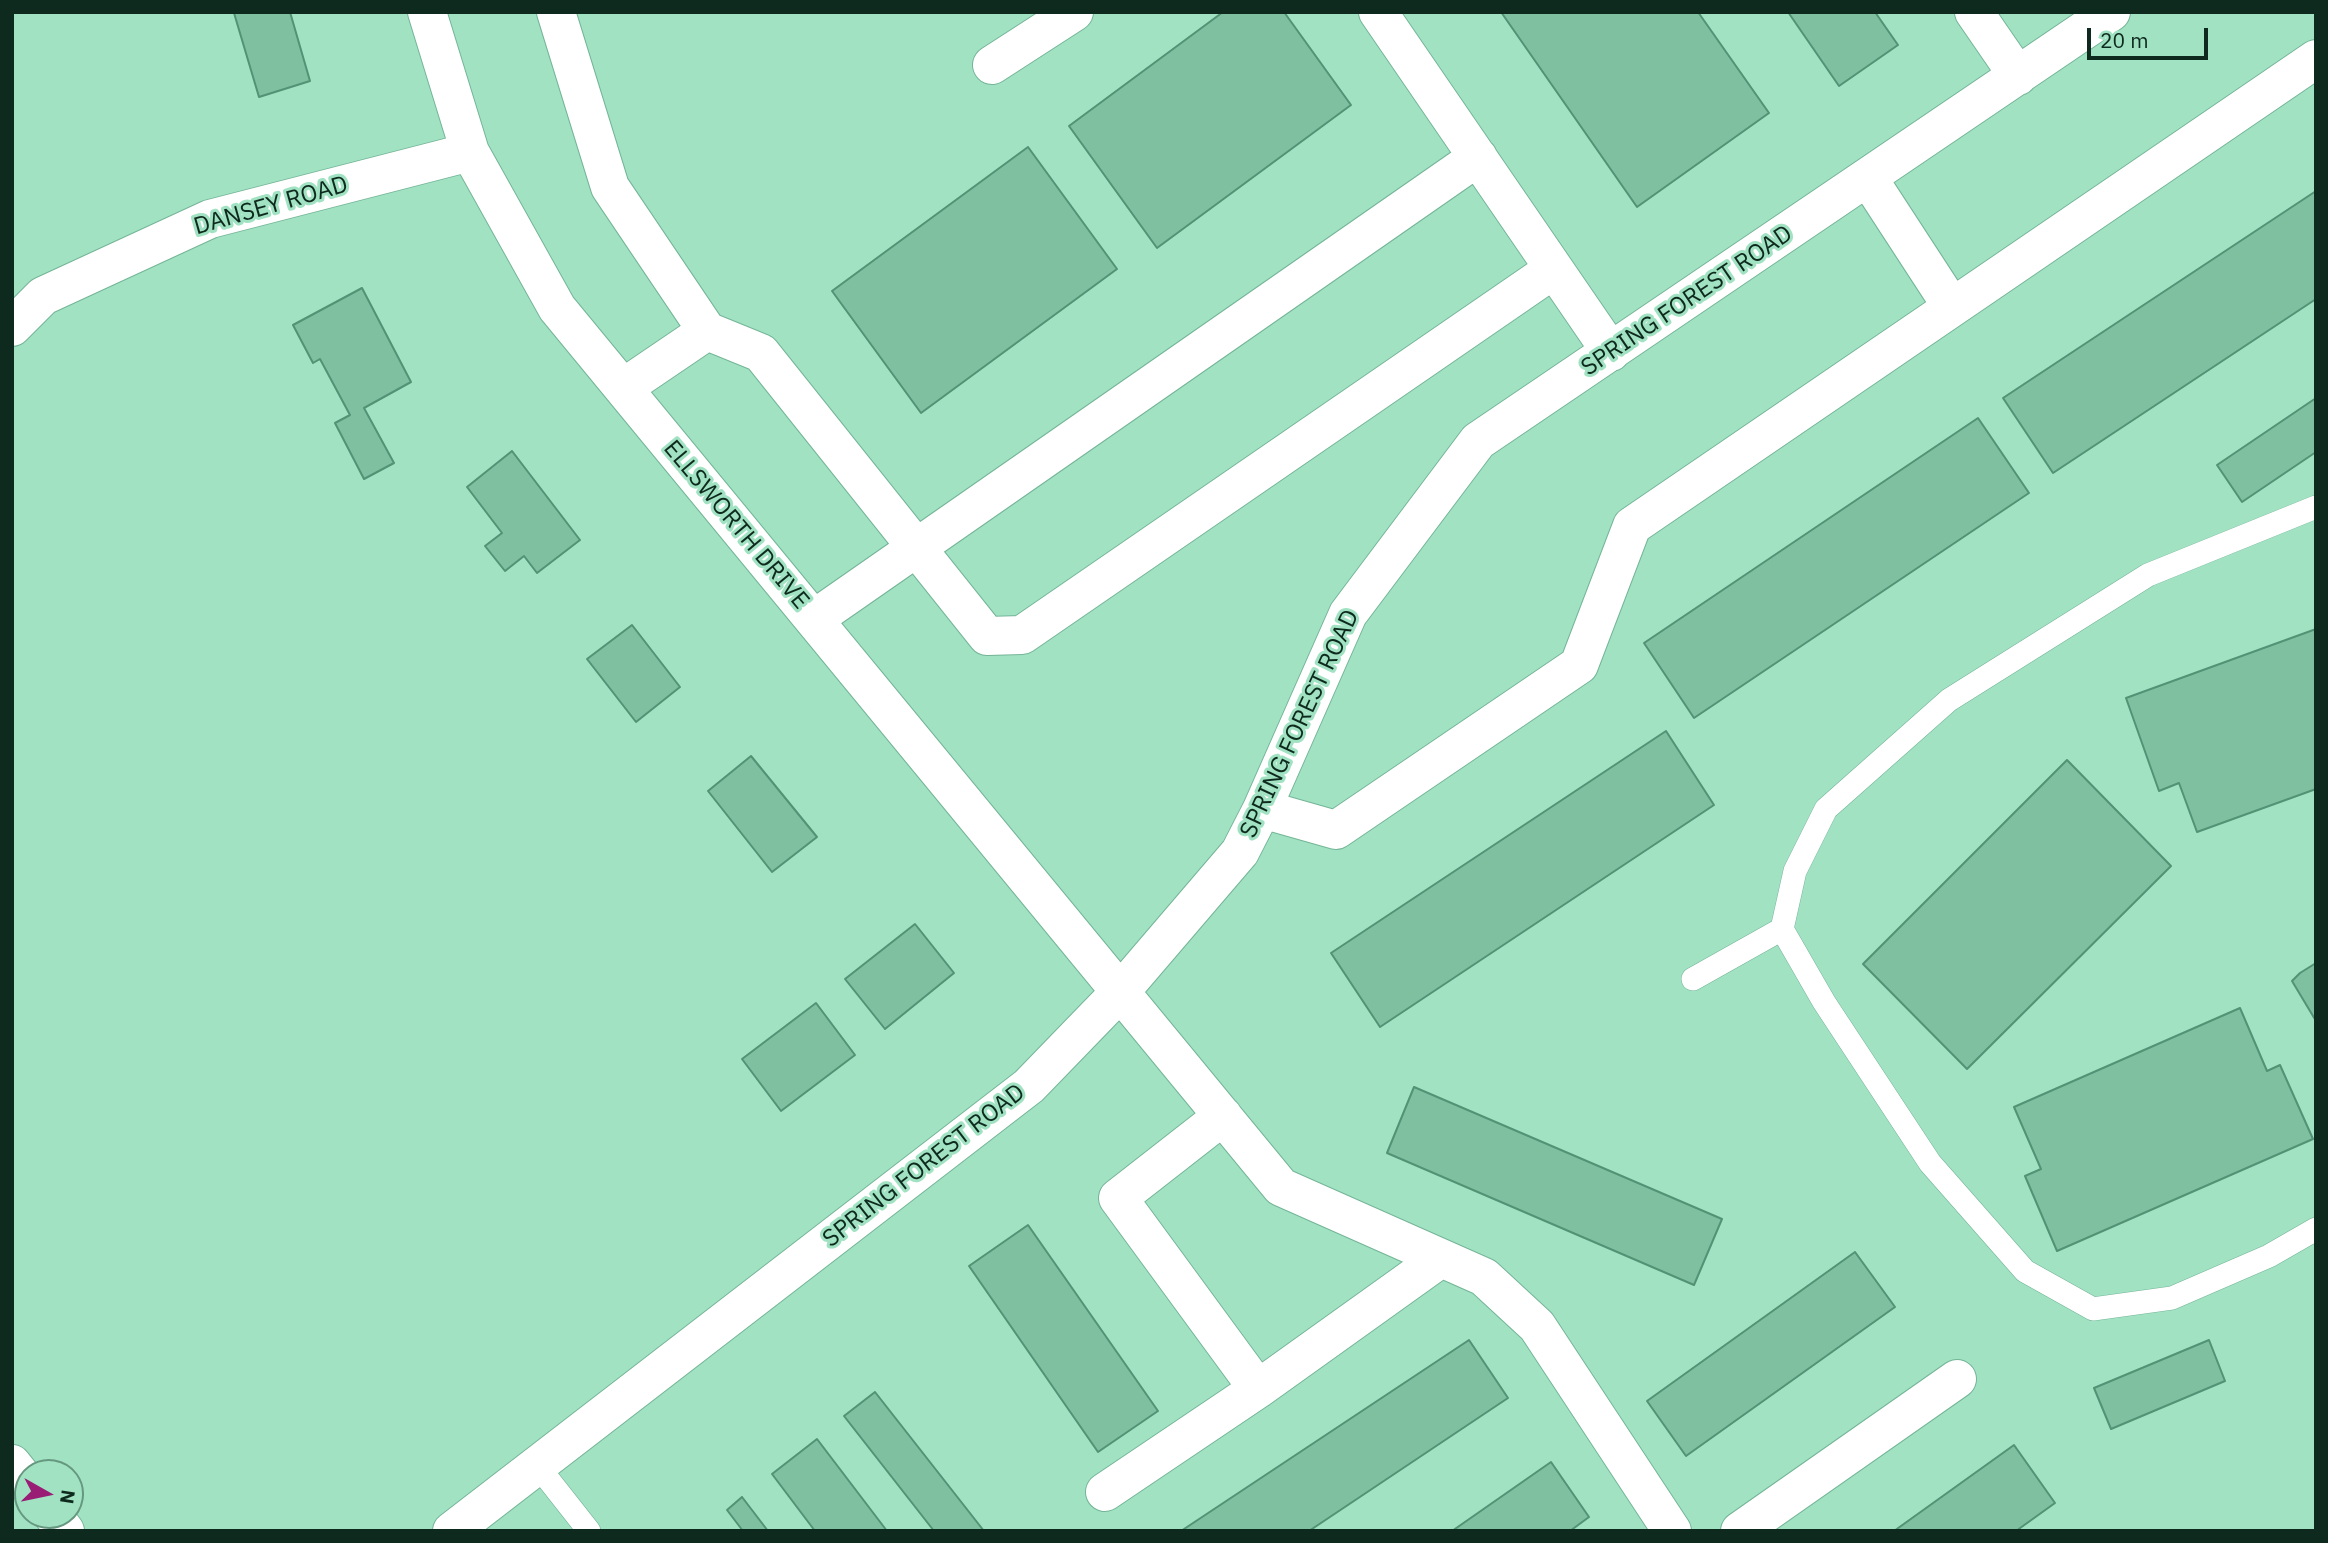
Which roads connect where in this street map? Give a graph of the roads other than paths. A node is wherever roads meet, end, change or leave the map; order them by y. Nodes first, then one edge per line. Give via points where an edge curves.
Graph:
1 (427, 12) edge
2 (556, 12) edge
3 (1073, 12) edge
4 (1378, 12) edge
5 (1974, 12) edge
6 (2111, 12) edge
7 (2316, 59) edge
8 (992, 65) dead end
9 (2018, 76) junction
10 (470, 152) junction
11 (1478, 157) junction
12 (1868, 178) junction
13 (1554, 269) junction
14 (1952, 307) junction
15 (12, 327) edge
16 (707, 331) junction
17 (1611, 352) junction
18 (623, 388) junction
19 (2316, 507) edge
20 (917, 548) junction
21 (814, 619) junction
22 (1262, 809) junction
23 (1782, 929) junction
24 (1693, 979) dead end
25 (1121, 992) junction
26 (1223, 1115) junction
27 (2316, 1229) edge
28 (1441, 1258) junction
29 (1957, 1379) dead end
30 (1258, 1389) junction
31 (537, 1465) junction
32 (1105, 1492) dead end
33 (452, 1531) edge
34 (589, 1531) edge
35 (1672, 1531) edge
36 (1740, 1531) edge

1 - 10 street, ELLSWORTH DRIVE
2 - 16 street via 610,187
3 - 8 street
4 - 11 street
5 - 9 street
6 - 9 street, SPRING FOREST ROAD
7 - 14 street
9 - 12 street, SPRING FOREST ROAD
10 - 15 street, DANSEY ROAD via 210,219 43,296
10 - 18 street, ELLSWORTH DRIVE via 557,308
11 - 13 street
11 - 20 street
12 - 14 street
12 - 17 street, SPRING FOREST ROAD
13 - 17 street
13 - 20 street via 1022,635 987,636
14 - 22 street via 1632,526 1578,665 1336,830
16 - 18 street
16 - 20 street via 761,353
17 - 22 street, SPRING FOREST ROAD via 1478,441 1349,614
18 - 21 street, ELLSWORTH DRIVE
19 - 23 lane via 2148,575 1949,700 1826,809 1795,871
20 - 21 street
21 - 25 street, ELLSWORTH DRIVE
22 - 25 street, SPRING FOREST ROAD via 1240,852
23 - 24 lane
23 - 27 lane via 1824,1002 1930,1163 2025,1271 2093,1309 2172,1298 2269,1256
25 - 26 street, ELLSWORTH DRIVE
25 - 31 street, SPRING FOREST ROAD via 1029,1086
26 - 28 street, ELLSWORTH DRIVE via 1281,1187
26 - 30 street via 1118,1198
28 - 30 street
28 - 35 street, ELLSWORTH DRIVE via 1484,1277 1537,1326
29 - 36 street
30 - 32 street
31 - 33 street, SPRING FOREST ROAD
31 - 34 lane

